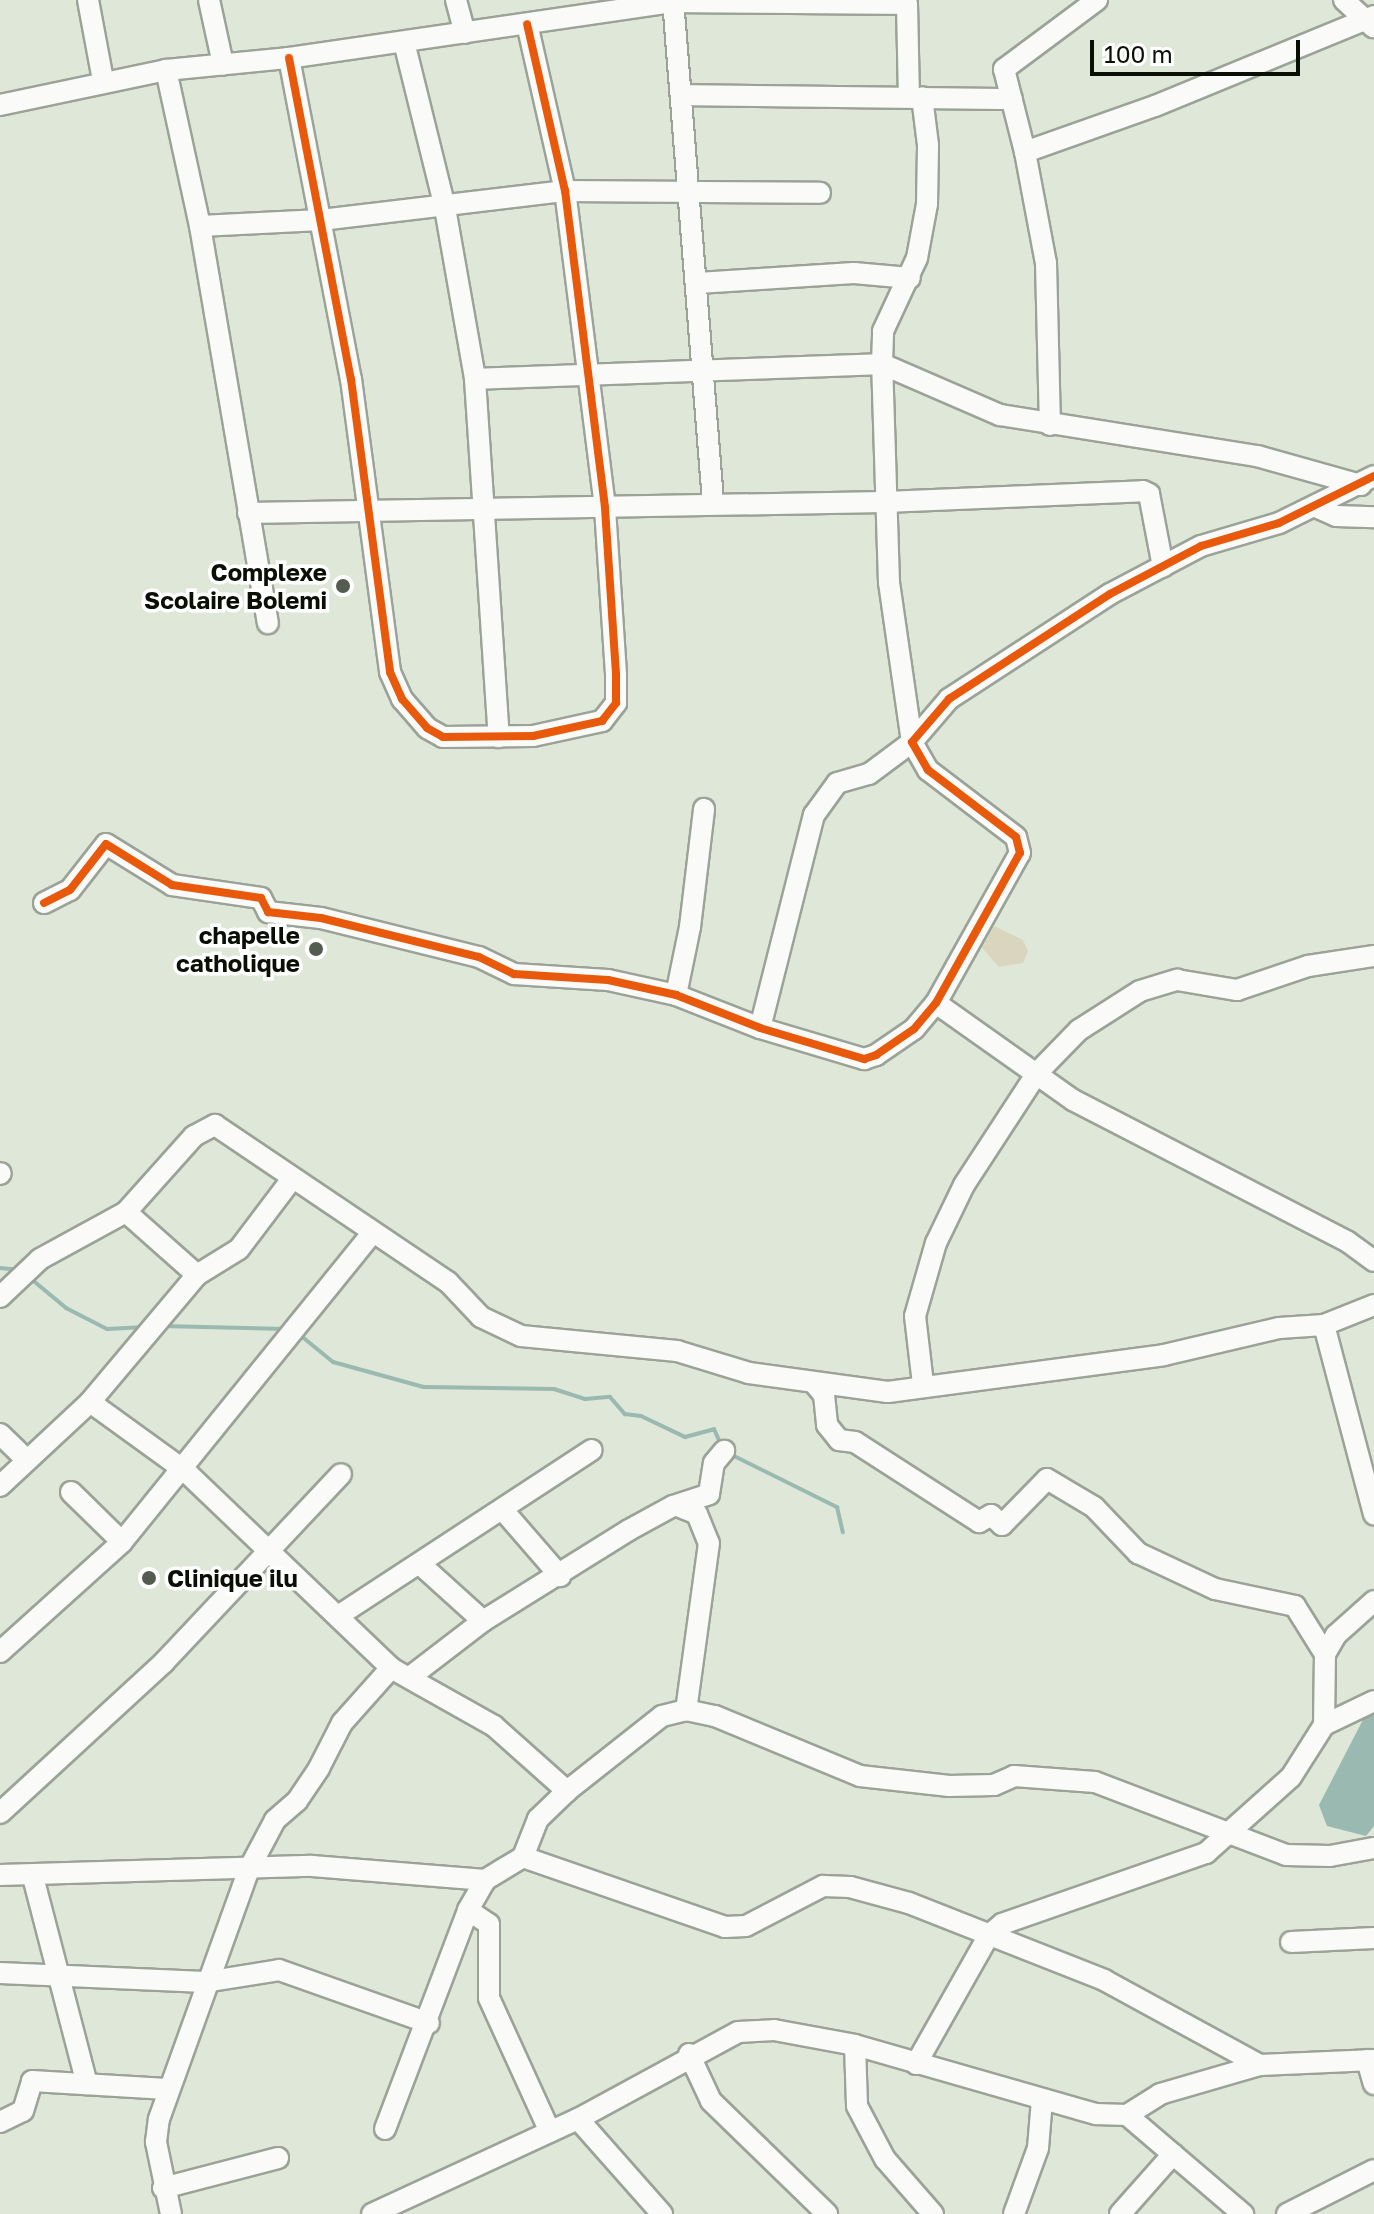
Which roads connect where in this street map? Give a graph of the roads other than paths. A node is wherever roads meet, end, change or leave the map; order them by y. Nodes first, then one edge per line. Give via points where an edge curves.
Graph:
1 (88, 0) edge
2 (209, 0) edge
3 (456, 0) edge
4 (1097, 0) edge
5 (1344, 0) edge
6 (673, 1) edge
7 (1371, 22) edge
8 (527, 24) junction
9 (465, 33) junction
10 (404, 42) junction
11 (289, 58) junction
12 (223, 64) junction
13 (166, 70) junction
14 (103, 80) junction
15 (683, 95) junction
16 (916, 97) junction
17 (1012, 99) junction
18 (0, 105) edge
19 (1025, 152) junction
20 (565, 191) junction
21 (820, 193) dead end
22 (689, 194) junction
23 (445, 208) junction
24 (321, 220) junction
25 (200, 226) junction
26 (910, 278) junction
27 (698, 283) junction
28 (882, 364) junction
29 (704, 368) junction
30 (588, 371) junction
31 (475, 379) junction
32 (1050, 425) junction
33 (1367, 480) edge
34 (713, 502) junction
35 (885, 502) junction
36 (1314, 506) junction
37 (605, 507) junction
38 (487, 511) junction
39 (248, 513) junction
40 (373, 514) junction
41 (1374, 517) edge
42 (1163, 567) junction
43 (268, 623) dead end
44 (499, 737) junction
45 (912, 742) junction
46 (704, 809) dead end
47 (44, 903) dead end
48 (1374, 956) edge
49 (676, 995) junction
50 (936, 1003) junction
51 (760, 1028) junction
52 (1037, 1073) junction
53 (292, 1179) junction
54 (126, 1212) junction
55 (372, 1233) junction
56 (1374, 1261) edge
57 (197, 1275) junction
58 (0, 1297) edge
59 (1374, 1305) edge
60 (1324, 1325) junction
61 (814, 1383) junction
62 (923, 1384) junction
63 (90, 1402) junction
64 (0, 1434) edge
65 (592, 1450) dead end
66 (724, 1451) dead end
67 (27, 1460) junction
68 (184, 1470) junction
69 (341, 1474) dead end
70 (0, 1486) edge
71 (71, 1492) dead end
72 (680, 1507) junction
73 (502, 1509) junction
74 (1374, 1514) edge
75 (122, 1542) junction
76 (269, 1545) junction
77 (420, 1564) junction
78 (560, 1576) junction
79 (1374, 1601) edge
80 (338, 1616) junction
81 (483, 1621) junction
82 (0, 1652) edge
83 (1325, 1654) junction
84 (400, 1672) junction
85 (1374, 1701) edge
86 (686, 1710) junction
87 (1324, 1725) junction
88 (567, 1791) junction
89 (0, 1813) edge
90 (1229, 1835) junction
91 (1374, 1848) edge
92 (523, 1857) junction
93 (249, 1869) junction
94 (0, 1875) edge
95 (33, 1877) junction
96 (485, 1880) junction
97 (468, 1910) junction
98 (989, 1935) junction
99 (1374, 1938) edge
100 (1291, 1942) dead end
101 (0, 1973) edge
102 (61, 1975) junction
103 (205, 1982) junction
104 (429, 2023) junction
105 (855, 2045) junction
106 (689, 2054) junction
107 (1371, 2060) edge
108 (916, 2064) junction
109 (1260, 2065) junction
110 (87, 2084) junction
111 (1374, 2084) edge
112 (167, 2089) junction
113 (1042, 2099) junction
114 (1127, 2115) junction
115 (578, 2119) junction
116 (0, 2122) edge
117 (385, 2129) dead end
118 (550, 2132) junction
119 (1173, 2154) junction
120 (278, 2158) dead end
121 (1374, 2170) edge
122 (163, 2188) junction
123 (171, 2214) edge
124 (372, 2214) edge
125 (662, 2214) edge
126 (827, 2214) edge
127 (933, 2214) edge
128 (1014, 2214) edge
129 (1120, 2214) edge
130 (1243, 2214) edge
131 (1287, 2214) edge

1 - 14 street
2 - 12 street
3 - 9 street
4 - 17 street via 1004,69
5 - 7 street
6 - 8 street
6 - 15 street
6 - 16 street via 907,4
7 - 19 street
8 - 9 street
8 - 20 street
9 - 10 street
10 - 11 street
10 - 23 street
11 - 12 street
11 - 24 street
12 - 13 street
13 - 14 street
13 - 25 street
14 - 18 street
15 - 16 street
15 - 22 street
16 - 17 street
16 - 26 street via 927,204
17 - 19 street
19 - 32 street via 1046,263
20 - 22 street
20 - 23 street
20 - 30 street
21 - 22 street
22 - 27 street
23 - 24 street
23 - 31 street
24 - 25 street
24 - 40 street
25 - 39 street
26 - 27 street via 854,273
26 - 28 street via 883,331
27 - 29 street
28 - 29 street
28 - 32 street via 1000,415
28 - 35 street
29 - 30 street
29 - 34 street
30 - 31 street
30 - 37 street
31 - 38 street
32 - 33 street via 1257,456
33 - 36 street
34 - 35 street
34 - 37 street
35 - 42 street via 1143,491 1149,494
35 - 45 street via 889,583
36 - 41 street via 1336,516
36 - 42 street via 1279,523 1201,546
37 - 38 street
37 - 44 street via 616,703 602,721 533,736
38 - 40 street
38 - 44 street
39 - 40 street
39 - 43 street
40 - 44 street via 387,654 402,699 427,728 443,737
42 - 45 street via 1110,594 949,699
45 - 50 street via 928,770 1020,845
45 - 51 street via 869,774 837,783 814,815
46 - 49 street
47 - 49 street via 70,890 106,844 172,885 261,898 268,912 321,918 479,957 514,974 608,980
48 - 52 street via 1308,966 1237,990 1177,980 1140,991 1079,1030
49 - 51 street
50 - 51 street via 914,1029 864,1059
50 - 52 street
52 - 56 street via 1119,1126 1348,1242
52 - 62 street via 964,1185 936,1243 915,1316
53 - 54 street via 215,1125 209,1126
53 - 55 street
53 - 57 street via 239,1249
54 - 57 street
54 - 58 street via 40,1259
55 - 61 street via 448,1282 481,1317 521,1336 677,1351 749,1373
55 - 68 street via 330,1290 272,1351
57 - 63 street
59 - 60 street
60 - 62 street via 1279,1328 1164,1355
60 - 74 street
61 - 62 street via 888,1392
61 - 83 street via 824,1395 827,1425 839,1440 855,1442 979,1522 991,1515 1002,1525 1047,1479 1094,1507 1138,1553 1215,1589 1295,1606
63 - 67 street
63 - 68 street
64 - 67 street
65 - 73 street
66 - 72 street via 714,1463 709,1494
67 - 70 street
68 - 75 street
68 - 76 street
69 - 76 street
71 - 75 street
72 - 78 street via 629,1530
72 - 86 street via 697,1514 709,1543 705,1605
73 - 77 street
73 - 78 street
75 - 82 street
76 - 80 street via 294,1578
76 - 89 street via 164,1662
77 - 80 street
77 - 81 street
78 - 81 street
79 - 83 street via 1345,1625
80 - 84 street
81 - 84 street
83 - 87 street
84 - 88 street via 494,1726
84 - 93 street via 342,1723 319,1768 297,1801 275,1820
85 - 87 street
86 - 88 street via 662,1716
86 - 90 street via 715,1716 860,1776 949,1786 994,1785 1014,1776 1095,1782
87 - 90 street via 1291,1777
88 - 92 street via 538,1819
90 - 91 street via 1286,1855 1330,1856
90 - 98 street via 1206,1853 1002,1924
92 - 96 street
92 - 98 street via 704,1924 746,1926 823,1886 850,1887 909,1903
93 - 95 street
93 - 96 street via 312,1866
93 - 103 street
94 - 95 street
95 - 102 street
96 - 97 street
97 - 104 street
97 - 118 street via 489,1924 489,1998
98 - 108 street
98 - 109 street via 1104,1980
99 - 100 street
101 - 102 street
102 - 103 street
102 - 110 street
103 - 104 street via 279,1970
103 - 112 street
104 - 117 street
105 - 106 street via 757,2029
105 - 108 street
105 - 127 street via 857,2106 885,2159
106 - 115 street
106 - 126 street via 711,2101
107 - 109 street
107 - 111 street
108 - 113 street
109 - 114 street via 1160,2094
110 - 112 street
110 - 116 street via 32,2081 23,2111
112 - 122 street via 156,2142
113 - 114 street via 1096,2114
113 - 128 street via 1038,2148
114 - 119 street
115 - 118 street
115 - 125 street
118 - 124 street
119 - 129 street
119 - 130 street
120 - 122 street
121 - 131 street
122 - 123 street

